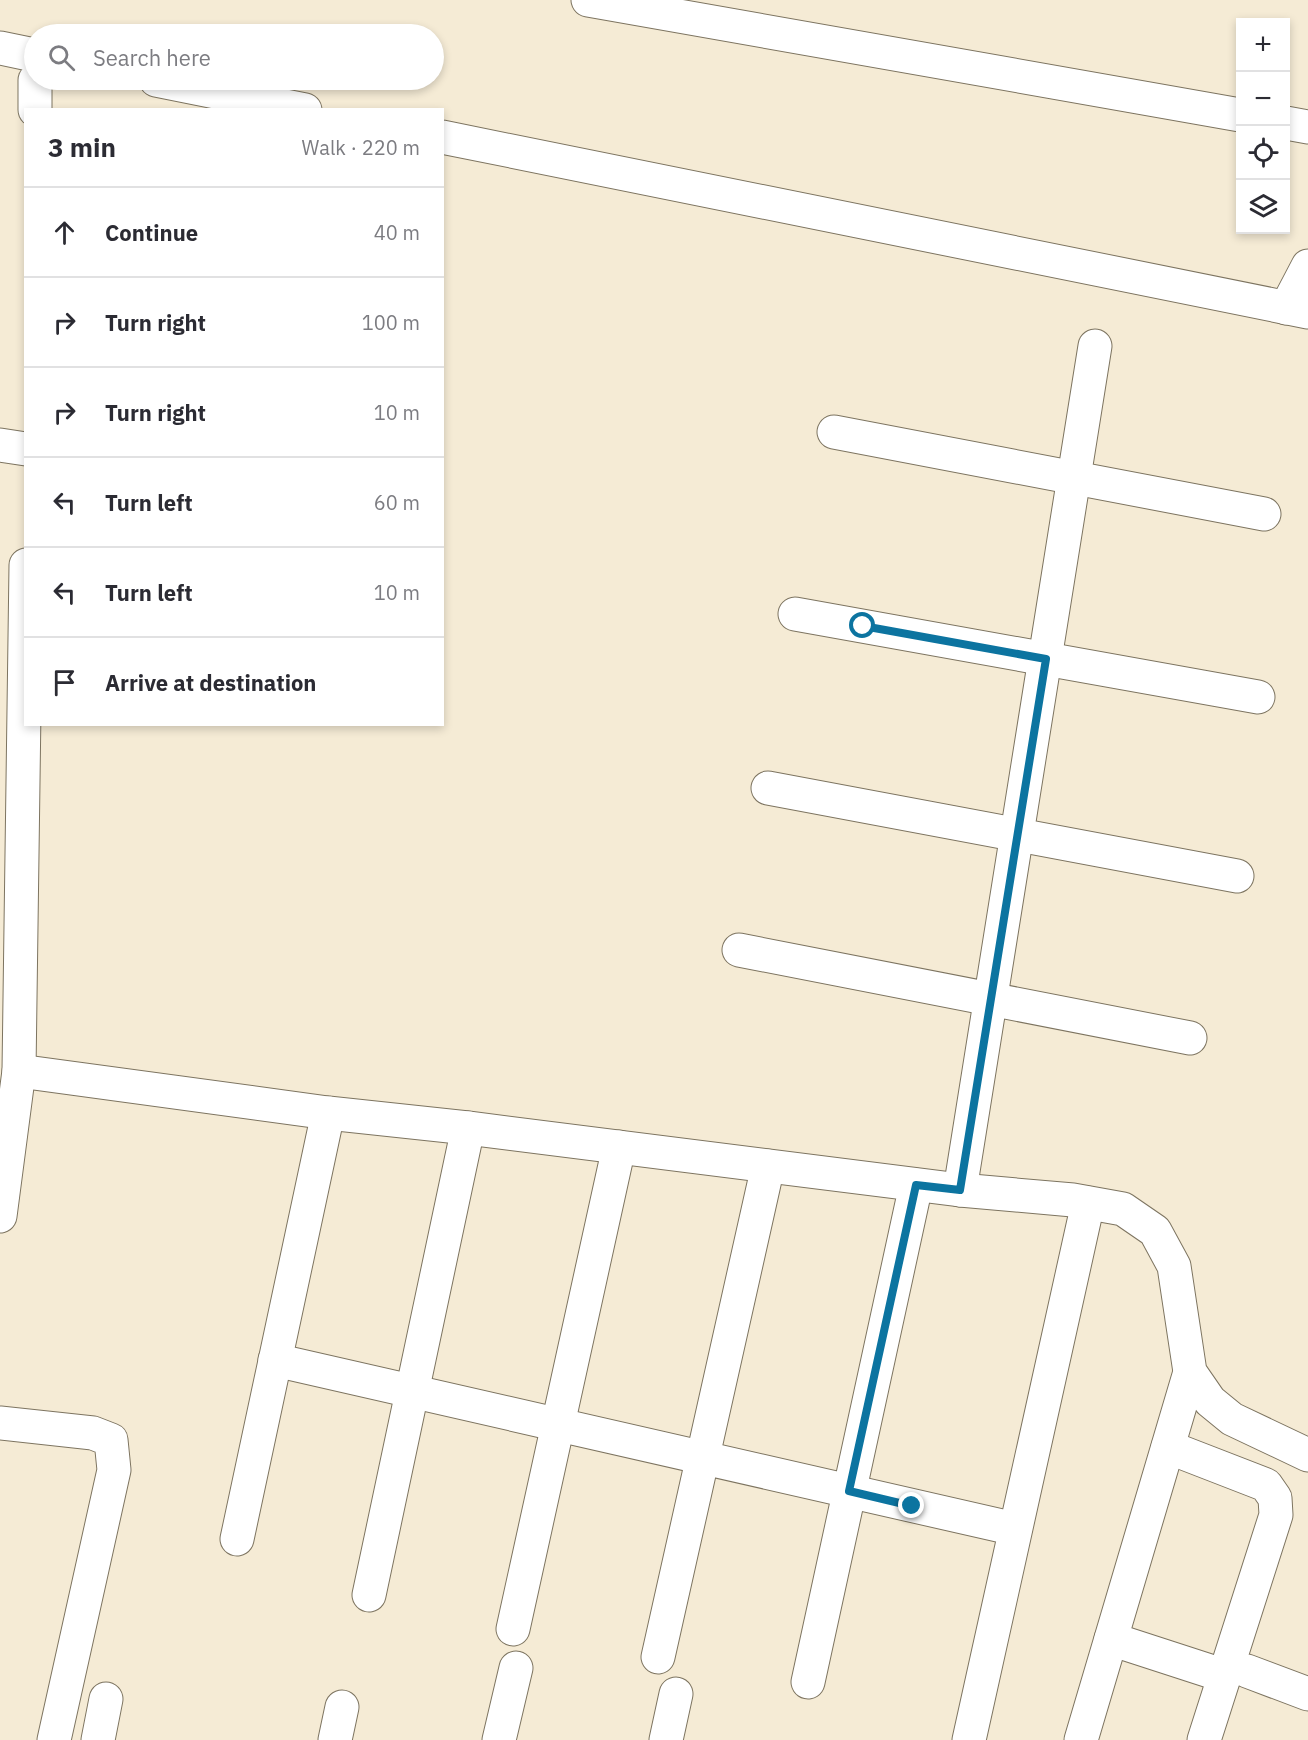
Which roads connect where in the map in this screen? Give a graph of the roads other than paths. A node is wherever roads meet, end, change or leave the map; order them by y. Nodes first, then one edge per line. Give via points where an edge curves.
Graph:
1 (588, 0) edge
2 (0, 48) edge
3 (24, 53) edge
4 (35, 90) edge
5 (206, 90) edge
6 (34, 108) edge
7 (295, 108) edge
8 (1236, 114) edge
9 (1290, 124) edge
10 (1308, 127) edge
11 (444, 137) edge
12 (1308, 266) edge
13 (1297, 310) edge
14 (1095, 346) dead end
15 (834, 432) dead end
16 (0, 445) edge
17 (24, 450) edge
18 (1074, 478) junction
19 (1264, 514) dead end
20 (24, 573) edge
21 (795, 614) dead end
22 (12, 622) edge
23 (1046, 659) junction
24 (1258, 697) dead end
25 (768, 788) dead end
26 (1017, 834) junction
27 (1237, 876) dead end
28 (739, 950) dead end
29 (991, 999) junction
30 (1190, 1038) dead end
31 (19, 1071) junction
32 (328, 1113) junction
33 (468, 1128) junction
34 (619, 1147) junction
35 (768, 1166) junction
36 (916, 1185) junction
37 (960, 1190) junction
38 (1088, 1203) junction
39 (0, 1216) edge
40 (275, 1360) junction
41 (1190, 1372) junction
42 (412, 1391) junction
43 (0, 1423) edge
44 (558, 1425) junction
45 (1168, 1447) junction
46 (1308, 1455) edge
47 (703, 1458) junction
48 (849, 1491) junction
49 (1016, 1529) junction
50 (237, 1539) dead end
51 (369, 1595) dead end
52 (513, 1629) dead end
53 (1111, 1639) junction
54 (658, 1657) dead end
55 (516, 1668) dead end
56 (1236, 1673) junction
57 (808, 1682) dead end
58 (676, 1694) dead end
59 (1308, 1694) edge
60 (106, 1699) dead end
61 (342, 1707) dead end
62 (54, 1740) edge
63 (98, 1740) edge
64 (335, 1740) edge
65 (499, 1740) edge
66 (666, 1740) edge
67 (969, 1740) edge
68 (1080, 1740) edge
69 (1204, 1740) edge

1 - 8 street
2 - 3 street
4 - 6 street
5 - 7 street
9 - 10 street
11 - 13 street
12 - 13 street
14 - 18 street
15 - 18 street
16 - 17 street
18 - 19 street
18 - 23 street
20 - 22 street
21 - 23 street
22 - 31 street
23 - 24 street
23 - 26 street
25 - 26 street
26 - 27 street
26 - 29 street
28 - 29 street
29 - 30 street
29 - 37 street
31 - 32 street
31 - 39 street
32 - 33 street
32 - 40 street
33 - 34 street
33 - 42 street
34 - 35 street
34 - 44 street
35 - 36 street
35 - 47 street
36 - 37 street
36 - 48 street
37 - 38 street
38 - 41 street via 1124,1209 1155,1231 1174,1266
38 - 49 street
40 - 42 street
40 - 50 street
41 - 45 street
41 - 46 street via 1210,1401 1232,1419
42 - 44 street
42 - 51 street
43 - 62 street via 93,1433 111,1440 114,1470
44 - 47 street
44 - 52 street
45 - 53 street
45 - 56 street via 1266,1485 1275,1497 1276,1515
47 - 48 street
47 - 54 street
48 - 49 street
48 - 57 street
49 - 67 street
53 - 56 street
53 - 68 street
55 - 65 street
56 - 59 street
56 - 69 street
58 - 66 street
60 - 63 street
61 - 64 street

